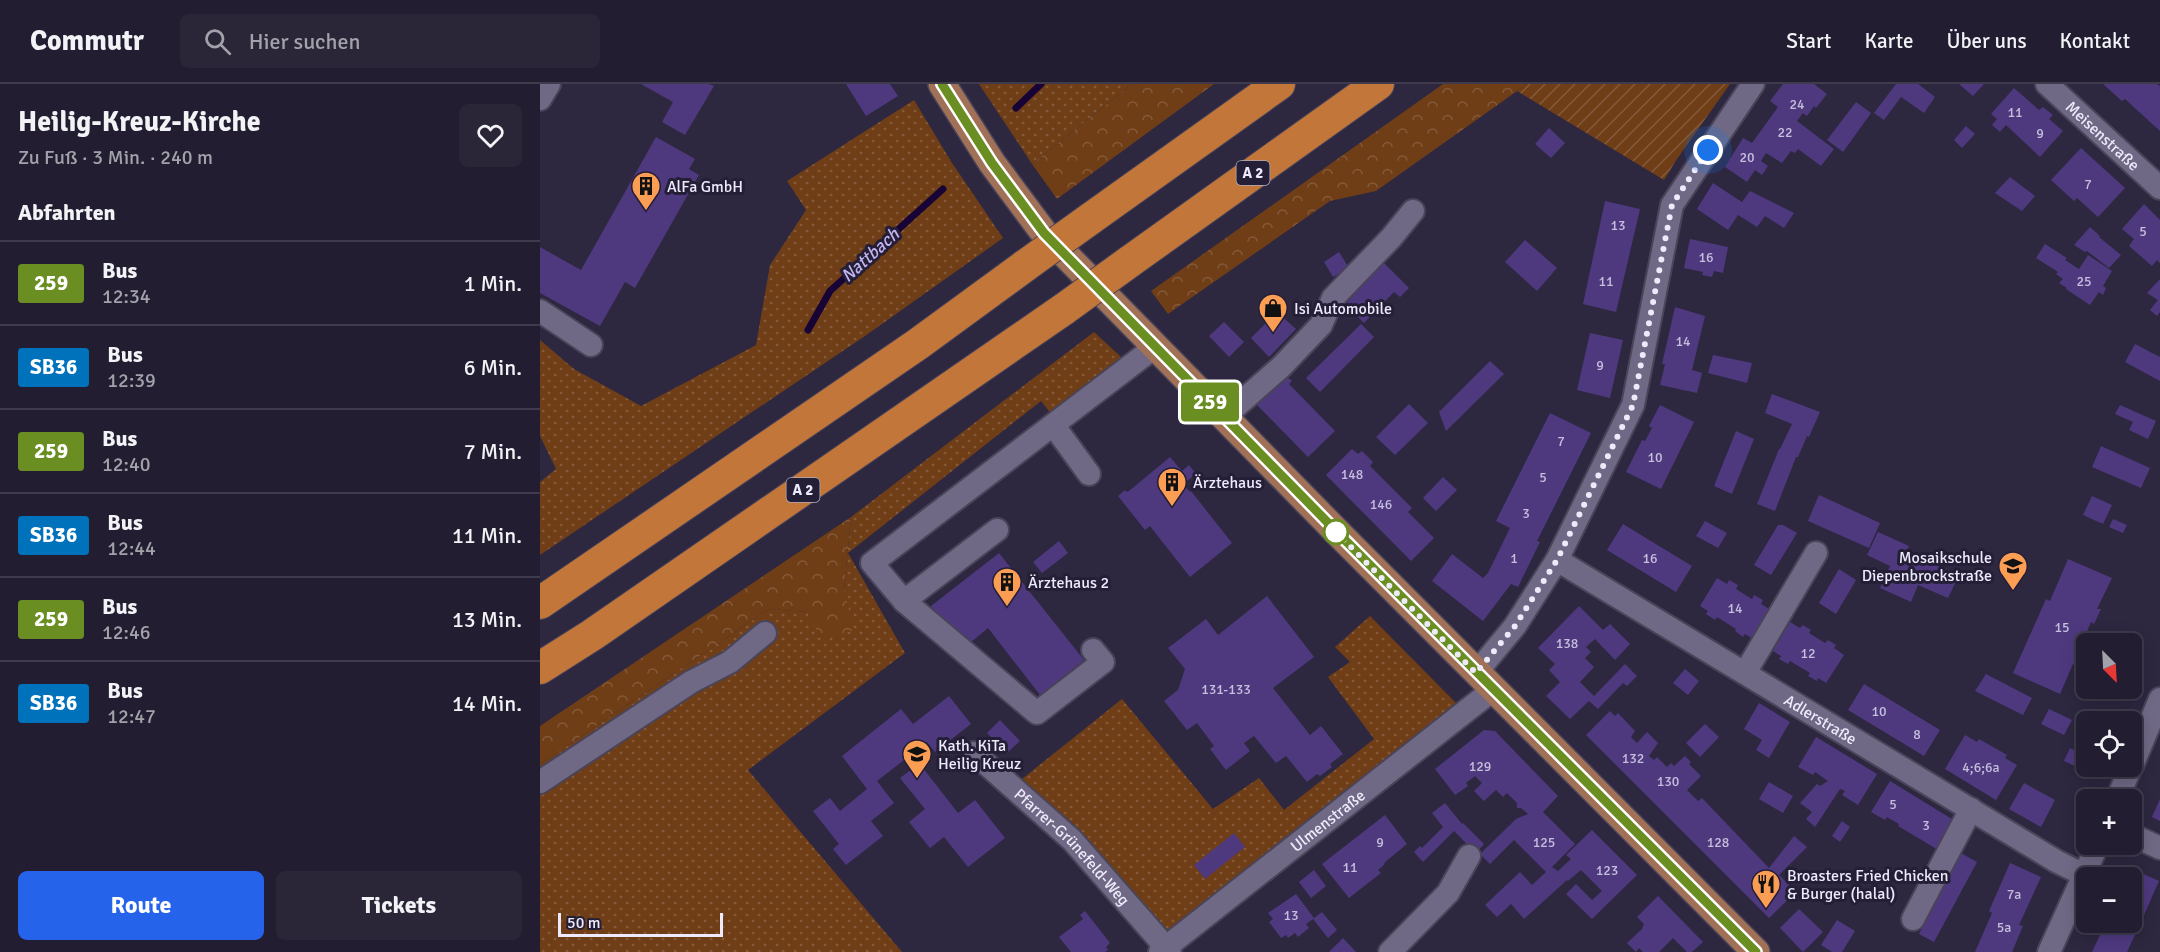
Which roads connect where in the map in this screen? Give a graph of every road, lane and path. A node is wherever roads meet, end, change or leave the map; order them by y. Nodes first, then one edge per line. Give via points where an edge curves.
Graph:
1 (549, 84) edge
2 (942, 84) edge
3 (1279, 84) edge
4 (1378, 84) edge
5 (1753, 84) edge
6 (2048, 84) edge
7 (540, 99) edge
8 (2160, 188) edge
9 (1413, 211) dead end
10 (540, 311) edge
11 (591, 345) dead end
12 (1155, 347) junction
13 (1224, 417) junction
14 (1054, 426) junction
15 (1089, 474) dead end
16 (997, 530) dead end
17 (1816, 553) dead end
18 (1557, 560) junction
19 (904, 601) junction
20 (540, 603) edge
21 (765, 633) dead end
22 (1093, 650) dead end
23 (540, 668) edge
24 (1745, 673) junction
25 (1485, 681) junction
26 (2160, 699) edge
27 (2142, 741) edge
28 (974, 753) dead end
29 (540, 782) edge
30 (1971, 809) junction
31 (2142, 840) edge
32 (2160, 848) edge
33 (1469, 856) dead end
34 (2076, 870) edge
35 (2076, 893) edge
36 (1913, 919) dead end
37 (1166, 950) edge
38 (1390, 952) edge
39 (1756, 952) edge
40 (2049, 952) edge

1 - 7 street
2 - 12 main road via 992,163 1044,233
3 - 20 highway, bridge via 918,344
4 - 23 highway, A 2, bridge via 1064,309
5 - 18 street, Ulmenstraße via 1672,205 1633,405
6 - 8 street, Meisenstraße
9 - 13 street via 1334,298 1321,325
10 - 11 street
12 - 13 main road
12 - 14 street
13 - 25 main road
14 - 15 street
14 - 19 street via 872,563
16 - 19 street
17 - 24 street
18 - 24 street, Adlerstraße
18 - 25 street, Ulmenstraße
19 - 22 street via 1037,713 1103,662
21 - 29 street via 730,662 691,682
24 - 30 street, Adlerstraße
25 - 37 street, Ulmenstraße
25 - 39 main road
26 - 27 street
28 - 37 street, Pfarrer-Grünefeld-Weg via 1072,840
30 - 34 street, Adlerstraße
30 - 36 street
31 - 32 street
33 - 38 street via 1448,893
35 - 40 street

